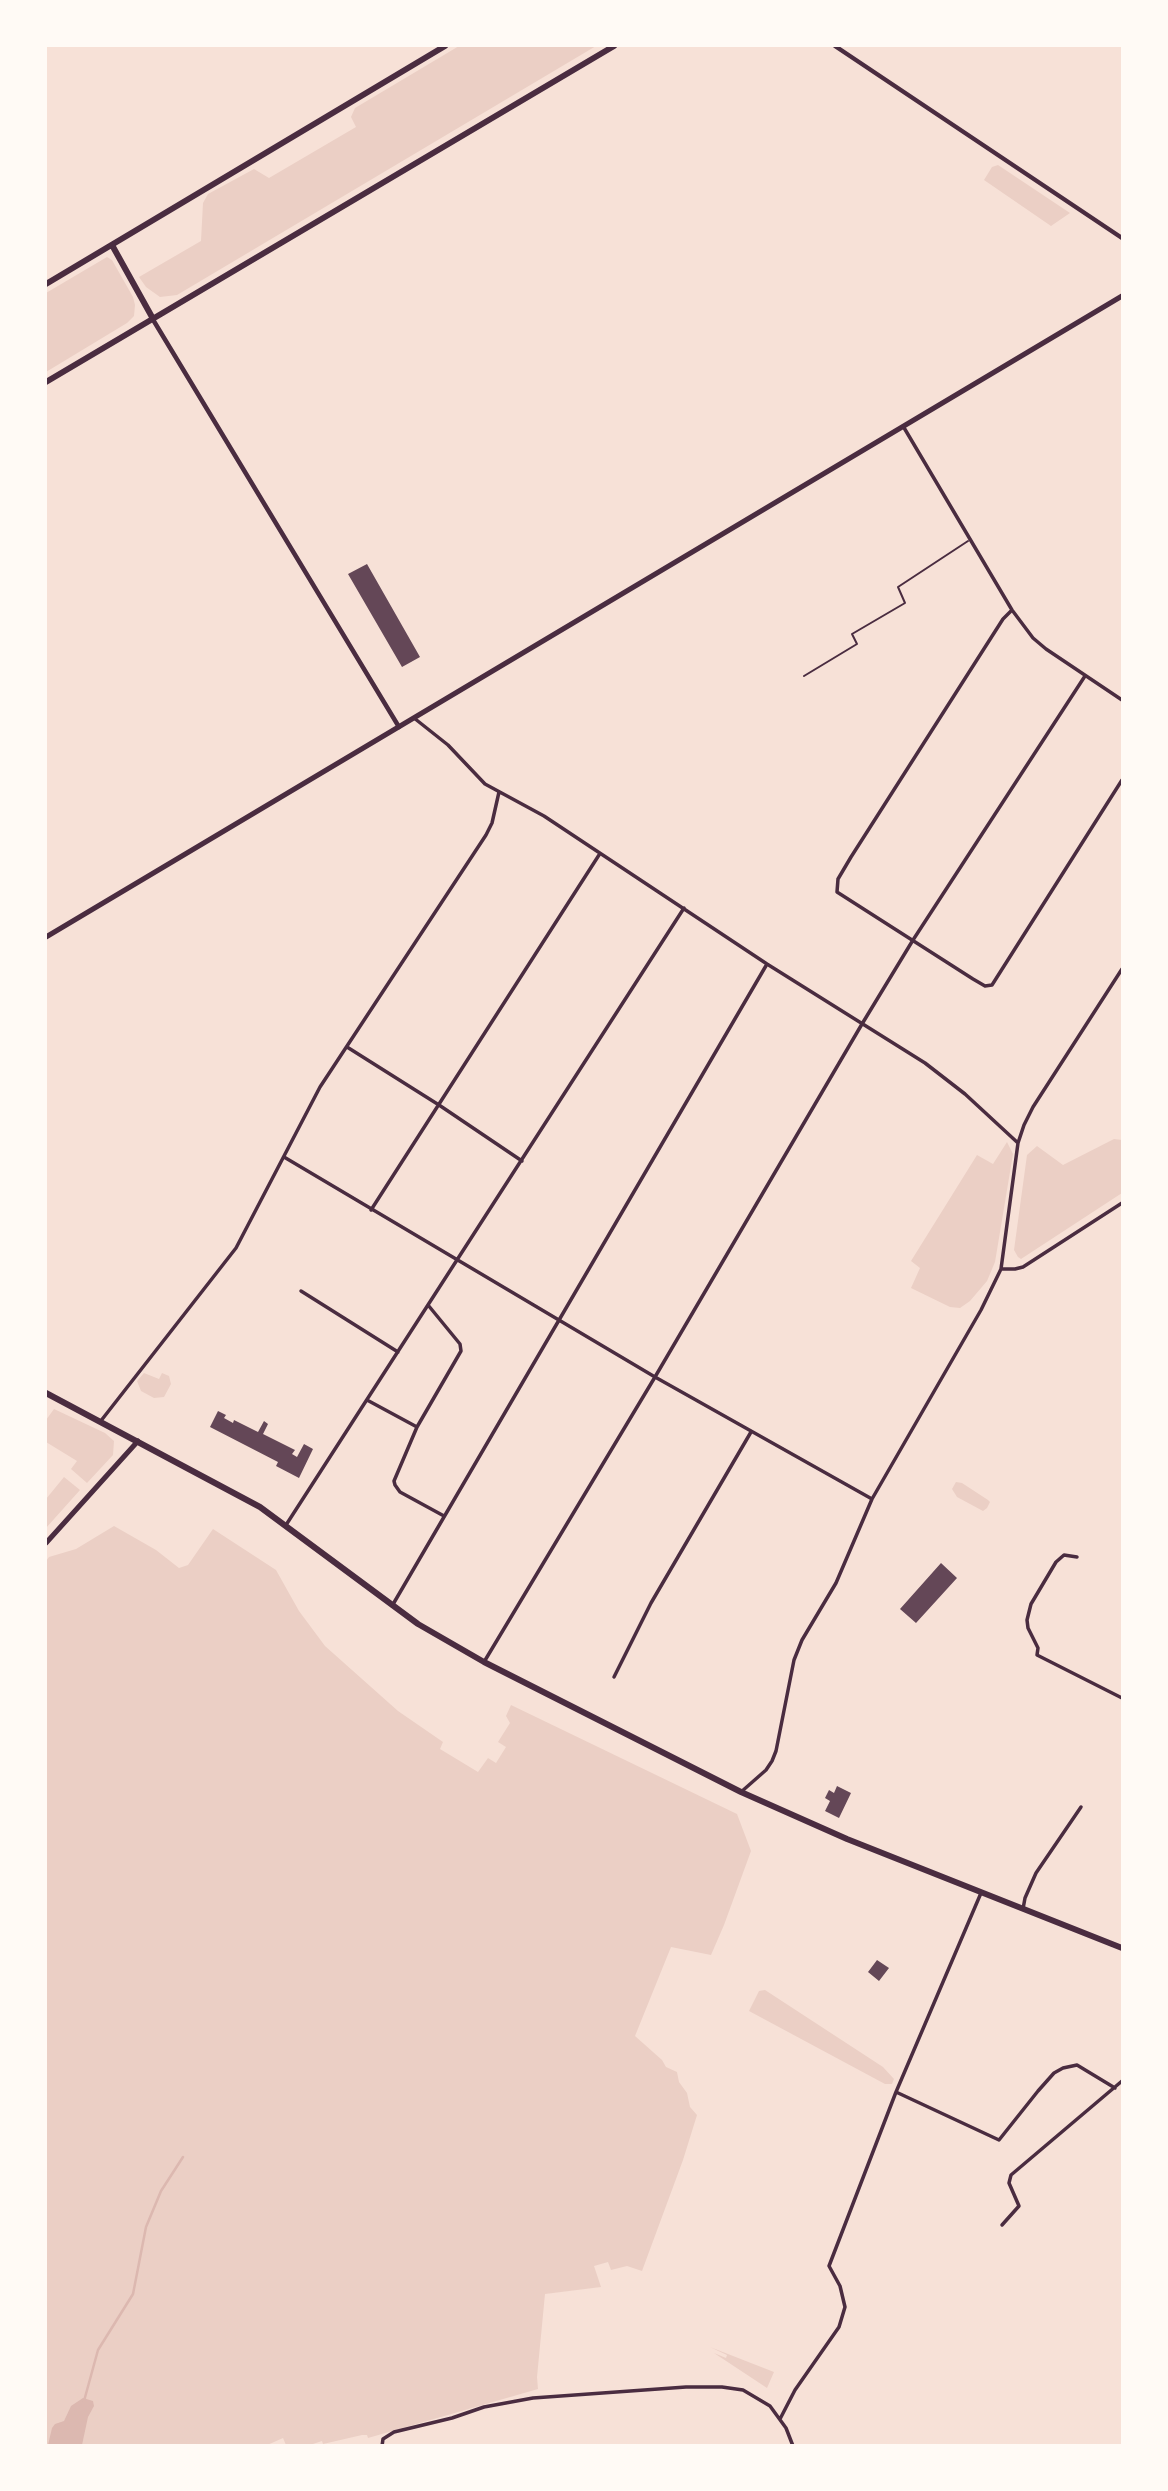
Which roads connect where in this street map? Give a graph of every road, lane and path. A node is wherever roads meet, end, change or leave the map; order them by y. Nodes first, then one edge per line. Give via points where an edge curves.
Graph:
1 (445, 46) edge
2 (614, 46) edge
3 (835, 46) edge
4 (1122, 238) edge
5 (112, 245) junction
6 (46, 284) edge
7 (1122, 296) edge
8 (152, 317) junction
9 (46, 382) edge
10 (903, 426) junction
11 (971, 538) junction
12 (1012, 610) junction
13 (804, 676) dead end
14 (1085, 676) junction
15 (1122, 700) edge
16 (414, 718) junction
17 (399, 727) junction
18 (1122, 780) edge
19 (499, 792) junction
20 (599, 855) junction
21 (684, 908) junction
22 (46, 937) edge
23 (914, 940) junction
24 (766, 964) junction
25 (1122, 969) edge
26 (862, 1024) junction
27 (347, 1047) junction
28 (439, 1105) junction
29 (1018, 1143) junction
30 (284, 1157) junction
31 (522, 1161) junction
32 (1122, 1203) edge
33 (371, 1210) junction
34 (457, 1261) junction
35 (1001, 1269) junction
36 (301, 1291) dead end
37 (428, 1305) junction
38 (559, 1320) junction
39 (398, 1352) junction
40 (655, 1377) junction
41 (46, 1393) edge
42 (367, 1400) junction
43 (100, 1422) junction
44 (417, 1427) junction
45 (751, 1432) junction
46 (138, 1441) junction
47 (872, 1499) junction
48 (444, 1516) junction
49 (286, 1525) junction
50 (46, 1543) edge
51 (1077, 1557) dead end
52 (392, 1606) junction
53 (484, 1662) junction
54 (614, 1677) dead end
55 (1122, 1698) edge
56 (741, 1792) junction
57 (1081, 1807) dead end
58 (981, 1893) junction
59 (1023, 1909) junction
60 (1122, 1948) edge
61 (1122, 2081) edge
62 (1115, 2088) junction
63 (896, 2092) junction
64 (1003, 2225) dead end
65 (780, 2419) junction
66 (382, 2445) edge
67 (793, 2445) edge

1 - 5 main road
2 - 8 main road
3 - 4 street
5 - 6 main road
5 - 8 main road
7 - 10 main road
8 - 9 main road
8 - 17 street
10 - 11 street
10 - 16 main road
11 - 12 street
11 - 13 lane via 898,587 905,603 852,635 857,644
12 - 14 street via 1033,638
12 - 23 street via 836,883 839,895
14 - 15 street
14 - 23 street
16 - 17 main road
16 - 19 street
17 - 22 main road
18 - 23 street via 995,982 988,986 973,979
19 - 20 street via 544,816
19 - 27 street via 486,835
20 - 21 street
20 - 28 street
21 - 24 street
21 - 31 street
23 - 26 street
24 - 26 street
24 - 38 street
25 - 29 street via 1033,1107
26 - 29 street via 947,1079
26 - 40 street
27 - 28 street
27 - 30 street via 320,1087
28 - 31 street
28 - 33 street
29 - 35 street
30 - 33 street
30 - 43 street via 232,1254
31 - 34 street
32 - 35 street via 1023,1267
33 - 34 street
34 - 37 street
34 - 38 street
35 - 47 street
36 - 39 street
37 - 39 street
37 - 44 street via 461,1351
38 - 40 street
38 - 48 street
39 - 42 street
40 - 45 street
40 - 53 street
41 - 43 main road
42 - 44 street
42 - 49 street
43 - 46 main road
44 - 48 street via 395,1485
45 - 47 street
45 - 54 street via 651,1602
46 - 49 main road
46 - 50 main road
47 - 56 street via 836,1583 794,1660 776,1752 766,1770
48 - 52 street
49 - 52 main road
51 - 55 street via 1059,1557 1031,1604 1027,1620 1037,1655
52 - 53 main road
53 - 56 main road
56 - 58 main road
57 - 59 street via 1036,1873
58 - 59 main road
58 - 63 street
59 - 60 main road
61 - 62 street
62 - 63 street via 1077,2065 1063,2068 999,2140
62 - 64 street via 1010,2175 1019,2206
63 - 65 street via 829,2266 845,2307 839,2327
65 - 66 street via 770,2406 743,2390 685,2387 550,2396 484,2407 394,2432
65 - 67 street

